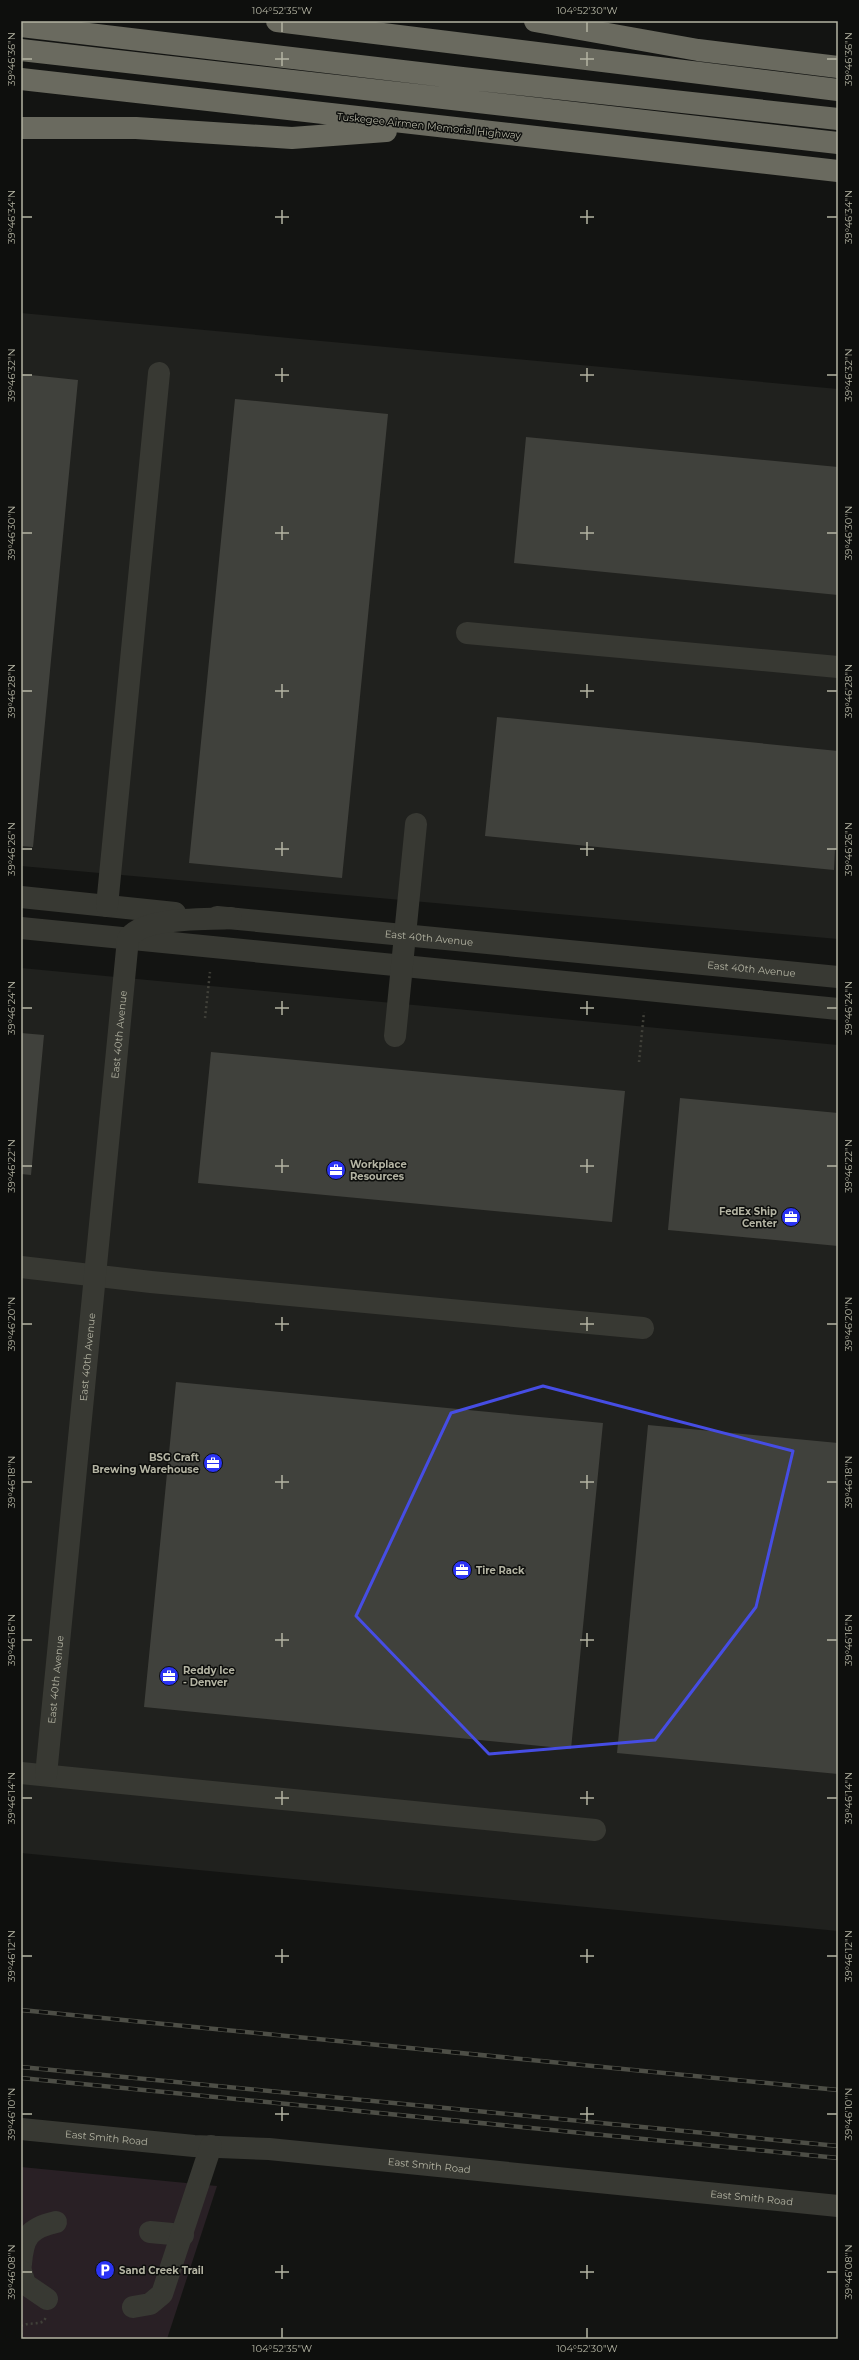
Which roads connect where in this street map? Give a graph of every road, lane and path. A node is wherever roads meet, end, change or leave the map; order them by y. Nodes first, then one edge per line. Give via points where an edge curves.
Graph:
1 (277, 21) edge
2 (535, 21) edge
3 (21, 26) edge
4 (21, 50) edge
5 (838, 67) edge
6 (21, 79) edge
7 (838, 90) edge
8 (838, 119) edge
9 (21, 128) edge
10 (441, 128) junction
11 (838, 143) edge
12 (838, 171) edge
13 (159, 373) dead end
14 (467, 633) dead end
15 (838, 668) edge
16 (416, 824) dead end
17 (21, 897) edge
18 (107, 906) junction
19 (231, 918) junction
20 (21, 928) edge
21 (406, 935) junction
22 (128, 938) junction
23 (402, 966) junction
24 (210, 972) dead end
25 (838, 977) edge
26 (838, 1009) edge
27 (644, 1012) dead end
28 (206, 1018) dead end
29 (395, 1036) dead end
30 (639, 1062) dead end
31 (21, 1267) edge
32 (94, 1276) junction
33 (643, 1328) dead end
34 (21, 1773) edge
35 (46, 1775) junction
36 (595, 1830) dead end
37 (21, 2129) edge
38 (211, 2146) junction
39 (838, 2206) edge
40 (56, 2222) dead end
41 (150, 2232) dead end
42 (183, 2235) junction
43 (21, 2264) edge
44 (21, 2271) edge
45 (47, 2300) dead end
46 (133, 2307) dead end
47 (21, 2333) edge
48 (24, 2339) edge

1 - 7 highway
2 - 5 highway via 698,50
3 - 8 highway
4 - 11 highway
6 - 10 highway, Tuskegee Airmen Memorial Highway
9 - 10 highway via 136,128 292,138
10 - 12 highway, Tuskegee Airmen Memorial Highway
13 - 18 street
14 - 15 street
16 - 21 street
17 - 18 street, East 40th Avenue
18 - 19 street, East 40th Avenue
19 - 21 street, East 40th Avenue
19 - 22 street via 157,923 137,929
20 - 22 street
21 - 23 street
21 - 25 street, East 40th Avenue
22 - 23 street
22 - 32 street, East 40th Avenue
23 - 26 street
23 - 29 street
24 - 28 path
27 - 30 path
31 - 32 street
32 - 33 street
32 - 35 street, East 40th Avenue
34 - 35 street
35 - 36 street
37 - 38 street, East Smith Road
38 - 39 street, East Smith Road via 269,2149
38 - 42 street
40 - 43 street via 38,2226 26,2236
41 - 42 street
42 - 46 street via 162,2294 150,2304
44 - 45 street via 25,2284
47 - 48 path

